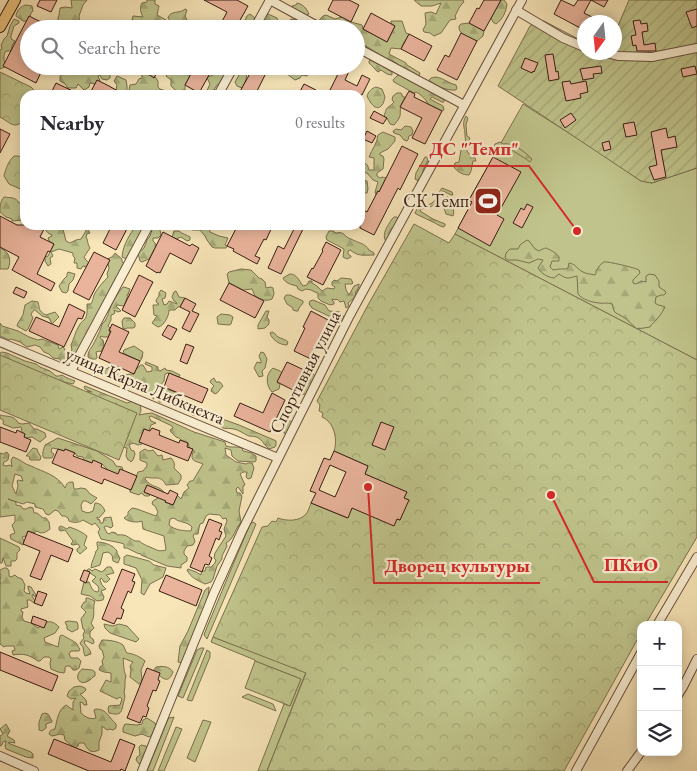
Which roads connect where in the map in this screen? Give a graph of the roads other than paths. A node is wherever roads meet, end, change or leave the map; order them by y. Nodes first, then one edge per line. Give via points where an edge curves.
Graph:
1 (15, 0) edge
2 (270, 0) edge
3 (522, 0) edge
4 (516, 10) junction
5 (259, 20) edge
6 (307, 20) edge
7 (0, 27) edge
8 (577, 44) edge
9 (697, 48) edge
10 (365, 52) edge
11 (622, 56) edge
12 (229, 75) edge
13 (221, 90) edge
14 (464, 105) junction
15 (145, 230) edge
16 (0, 342) edge
17 (71, 371) junction
18 (278, 458) junction
19 (697, 557) edge
20 (660, 621) edge
21 (697, 658) edge
22 (637, 660) edge
23 (682, 687) edge
24 (0, 756) edge
25 (638, 756) edge
26 (34, 771) edge
27 (142, 771) edge
28 (576, 771) edge
29 (627, 771) edge

1 - 7 main road
2 - 5 street
2 - 6 street
3 - 4 street, Спортивная улица
4 - 8 street
4 - 14 street, Спортивная улица
9 - 11 street via 652,57
10 - 14 street
12 - 13 street
14 - 18 street, Спортивная улица
15 - 17 street
16 - 17 street, улица Карла Либкнехта
17 - 18 street, улица Карла Либкнехта
18 - 27 street, Спортивная улица via 215,591
19 - 20 street
21 - 23 street
22 - 28 street
24 - 26 street
25 - 29 street

